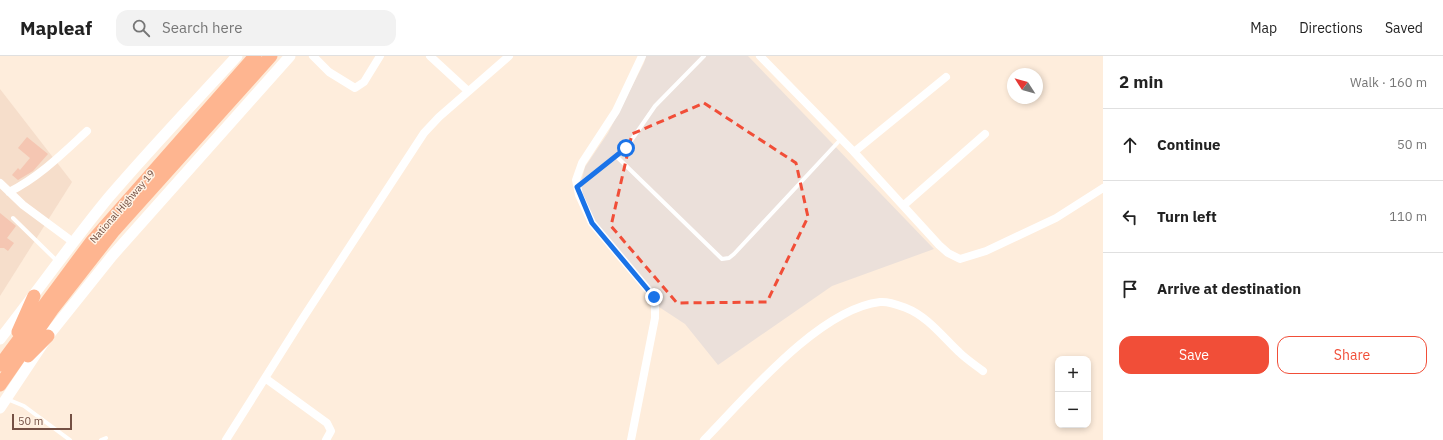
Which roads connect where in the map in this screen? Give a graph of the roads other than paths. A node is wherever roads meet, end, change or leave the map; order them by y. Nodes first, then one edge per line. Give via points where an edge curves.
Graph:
1 (237, 56) edge
2 (255, 56) edge
3 (271, 56) edge
4 (290, 56) edge
5 (313, 56) edge
6 (380, 56) edge
7 (430, 56) edge
8 (509, 56) edge
9 (642, 56) edge
10 (704, 56) edge
11 (760, 56) edge
12 (946, 77) dead end
13 (468, 90) junction
14 (87, 131) dead end
15 (985, 134) dead end
16 (841, 139) junction
17 (854, 152) junction
18 (616, 156) junction
19 (0, 183) edge
20 (577, 187) junction
21 (1103, 188) edge
22 (9, 192) junction
23 (904, 205) junction
24 (13, 218) dead end
25 (73, 242) junction
26 (58, 261) junction
27 (34, 296) junction
28 (48, 336) junction
29 (0, 339) edge
30 (3, 370) edge
31 (983, 370) dead end
32 (265, 378) junction
33 (3, 404) edge
34 (106, 438) dead end
35 (70, 440) edge
36 (102, 440) edge
37 (226, 440) edge
38 (326, 440) edge
39 (631, 440) edge
40 (704, 440) edge

1 - 25 main road via 110,197
2 - 30 highway, National Highway 19 via 91,242
3 - 30 highway via 113,232
4 - 28 main road via 140,223
5 - 6 street via 330,72 355,88 364,82
7 - 13 street
8 - 13 street
9 - 20 street via 616,111 582,163 576,180
10 - 18 lane via 655,106 633,141
11 - 16 street
12 - 17 street
13 - 32 street via 424,133
14 - 22 street via 42,172
15 - 23 street
16 - 17 street
16 - 18 lane via 734,254 722,259
17 - 23 street
18 - 20 lane
19 - 22 street
20 - 39 street via 592,223 656,302 651,342
21 - 23 street via 1056,218 996,247 964,258 948,253
22 - 25 street
24 - 26 lane
25 - 26 main road
26 - 27 main road
27 - 29 main road
27 - 30 highway
28 - 30 highway
28 - 33 main road
31 - 40 street via 960,354 916,313 889,302 866,305 841,314 807,338
32 - 37 street
32 - 38 street via 327,423 331,431
33 - 35 lane via 16,401
34 - 36 lane

